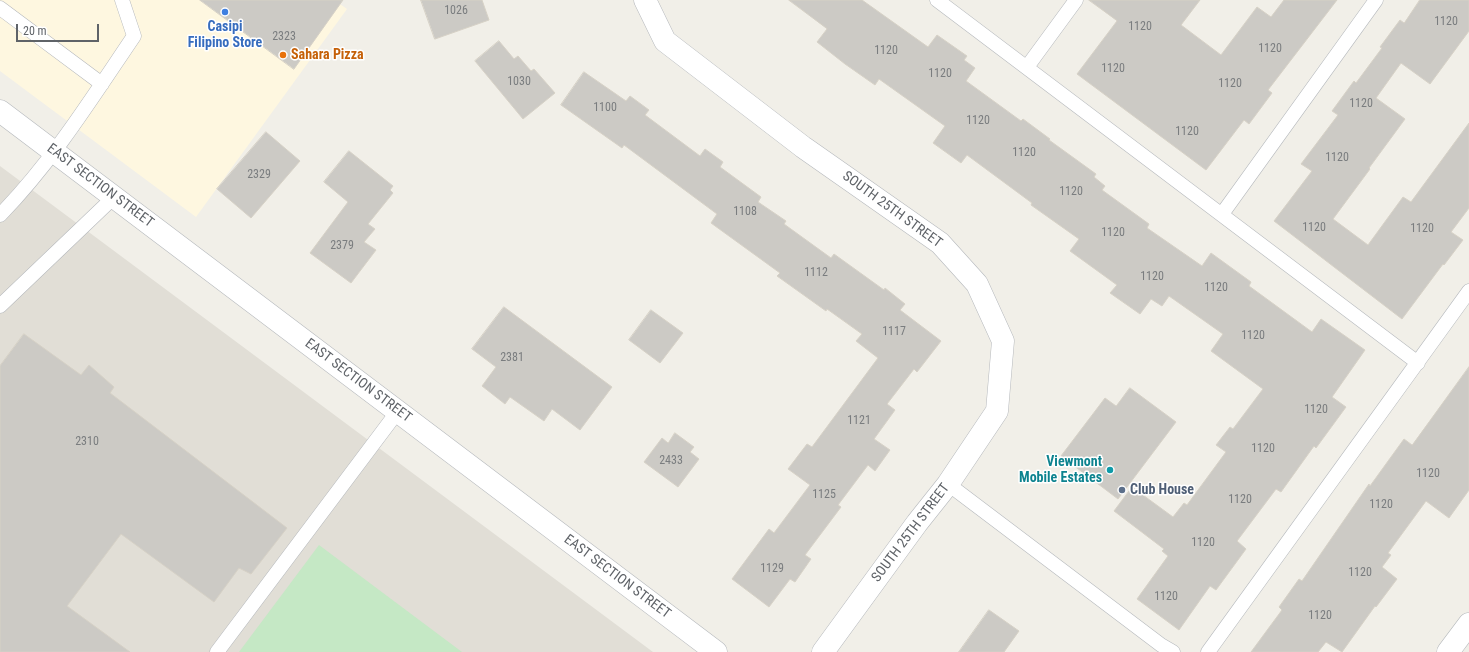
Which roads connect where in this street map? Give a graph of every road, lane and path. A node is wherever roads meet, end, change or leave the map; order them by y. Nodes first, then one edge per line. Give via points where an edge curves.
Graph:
1 (122, 0) edge
2 (645, 0) edge
3 (937, 0) edge
4 (1076, 0) edge
5 (1376, 0) edge
6 (0, 8) edge
7 (1027, 67) junction
8 (102, 84) junction
9 (0, 111) edge
10 (54, 152) junction
11 (114, 197) junction
12 (1222, 214) junction
13 (0, 215) edge
14 (1469, 291) edge
15 (0, 306) edge
16 (1418, 363) junction
17 (398, 411) junction
18 (948, 484) junction
19 (1469, 624) edge
20 (217, 652) edge
21 (716, 652) edge
22 (823, 652) edge
23 (1173, 652) edge
24 (1208, 652) edge
25 (1448, 652) edge

1 - 8 lane via 134,36
2 - 18 street, SOUTH 25TH STREET via 666,41 803,147 940,243 977,284 1003,341 997,411
3 - 7 lane
4 - 7 lane
5 - 12 lane
6 - 8 lane
7 - 12 lane
8 - 10 lane
9 - 10 street, EAST SECTION STREET
10 - 11 street, EAST SECTION STREET
10 - 13 lane
11 - 15 lane
11 - 17 street, EAST SECTION STREET
12 - 16 lane
14 - 16 lane
16 - 24 lane
17 - 20 lane
17 - 21 street, EAST SECTION STREET
18 - 22 street, SOUTH 25TH STREET
18 - 23 lane
19 - 25 street

